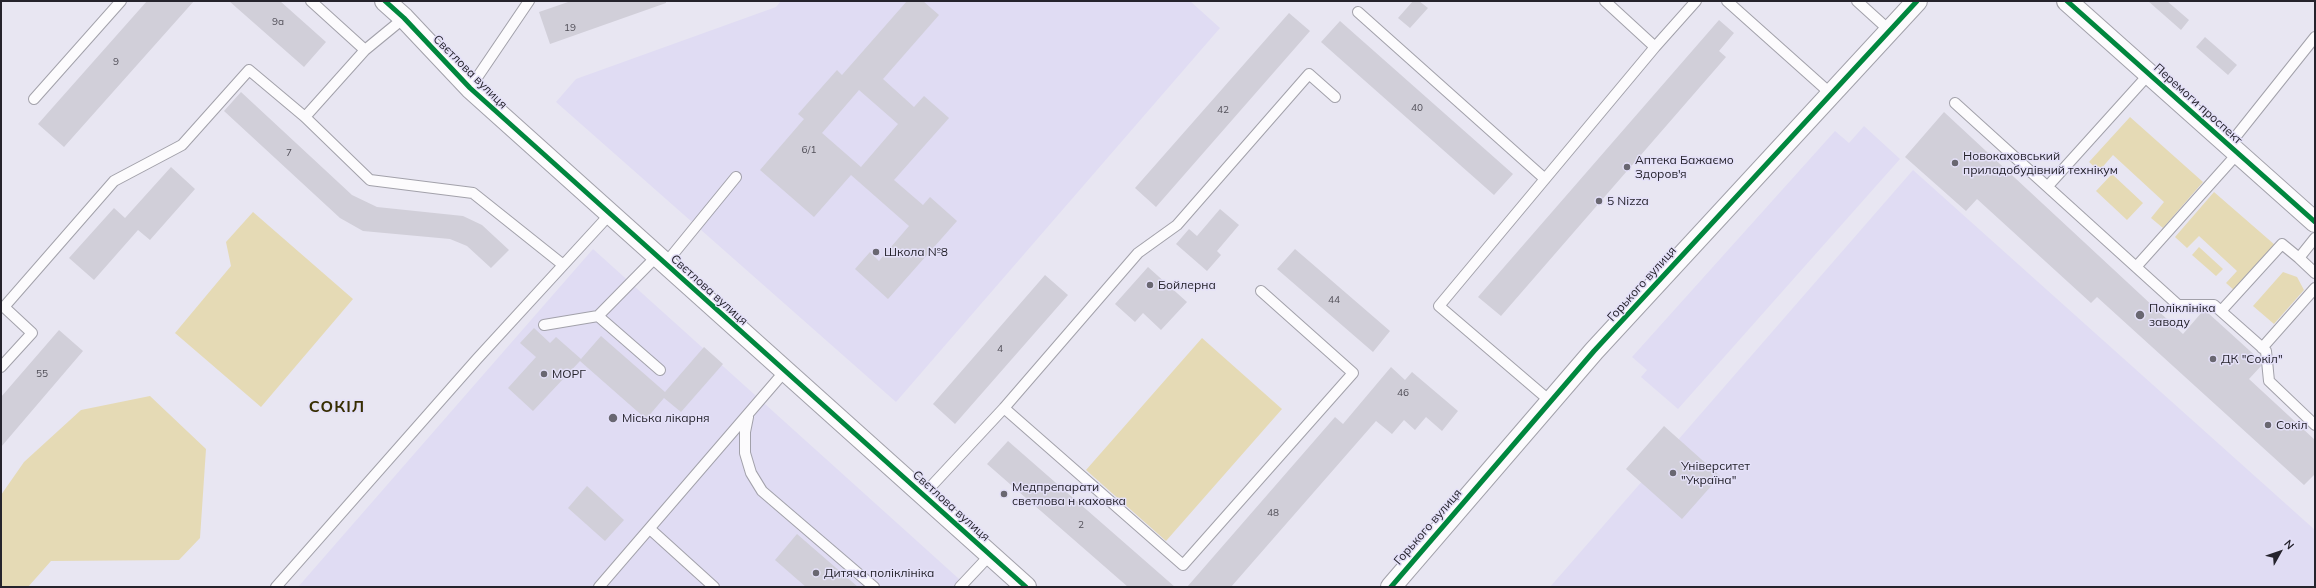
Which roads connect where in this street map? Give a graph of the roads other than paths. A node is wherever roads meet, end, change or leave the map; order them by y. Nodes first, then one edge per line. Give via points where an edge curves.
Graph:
1 (121, 1) edge
2 (311, 1) edge
3 (385, 1) edge
4 (527, 1) edge
5 (1605, 1) edge
6 (1696, 1) edge
7 (1727, 1) edge
8 (1857, 1) edge
9 (1917, 1) edge
10 (2067, 1) edge
11 (1358, 12) dead end
12 (404, 18) junction
13 (1889, 30) junction
14 (2315, 37) edge
15 (1656, 47) junction
16 (365, 50) junction
17 (2149, 74) junction
18 (470, 88) junction
19 (1830, 93) junction
20 (1335, 97) dead end
21 (34, 99) dead end
22 (1955, 103) dead end
23 (305, 117) junction
24 (2234, 149) junction
25 (736, 177) dead end
26 (1545, 179) junction
27 (2048, 186) junction
28 (611, 213) junction
29 (2315, 222) edge
30 (2315, 238) edge
31 (2299, 258) junction
32 (661, 260) junction
33 (562, 264) junction
34 (2136, 267) junction
35 (2315, 273) edge
36 (2315, 288) edge
37 (1261, 291) dead end
38 (2221, 311) junction
39 (598, 316) junction
40 (544, 325) dead end
41 (2262, 348) junction
42 (1, 367) edge
43 (660, 370) dead end
44 (786, 371) junction
45 (1550, 401) junction
46 (1004, 408) junction
47 (749, 415) junction
48 (2315, 425) edge
49 (924, 494) junction
50 (650, 529) junction
51 (990, 555) junction
52 (276, 587) edge
53 (599, 587) edge
54 (714, 587) edge
55 (874, 587) edge
56 (960, 587) edge
57 (1026, 587) edge
58 (1391, 587) edge

1 - 21 lane
2 - 16 lane
3 - 12 street, Свєтлова вулиця
4 - 18 lane
5 - 15 lane
6 - 15 lane
7 - 19 lane
8 - 13 lane
9 - 13 street, Горького вулиця
10 - 17 street, Перемоги проспект
11 - 26 lane
12 - 16 lane
12 - 18 street, Свєтлова вулиця
13 - 19 street, Горького вулиця
14 - 24 lane
15 - 26 lane
16 - 23 lane
17 - 24 street, Перемоги проспект
17 - 27 lane
18 - 28 street, Свєтлова вулиця
19 - 45 street, Горького вулиця
20 - 46 lane via 1309,74 1177,225 1138,253
22 - 27 lane
23 - 33 lane via 370,180 473,193
23 - 42 lane via 249,70 182,145 114,181 4,307 32,333
24 - 29 street, Перемоги проспект
24 - 34 lane
25 - 32 lane
26 - 45 lane via 1439,306
27 - 34 lane
28 - 32 street, Свєтлова вулиця
28 - 33 lane
30 - 31 lane
31 - 35 lane
31 - 38 lane via 2282,244
32 - 39 lane
32 - 44 street, Свєтлова вулиця
33 - 52 lane
34 - 38 lane via 2178,305 2214,305
36 - 41 lane
37 - 46 lane via 1353,372 1183,565
38 - 41 lane
39 - 40 lane
39 - 43 lane
41 - 48 lane via 2266,351 2269,382
44 - 47 lane
44 - 49 street, Свєтлова вулиця
45 - 58 street, Горького вулиця
46 - 49 lane
47 - 50 lane
47 - 55 lane via 745,432 745,453 751,473 762,491
49 - 51 street, Свєтлова вулиця
50 - 53 lane
50 - 54 lane
51 - 56 lane
51 - 57 street, Свєтлова вулиця

